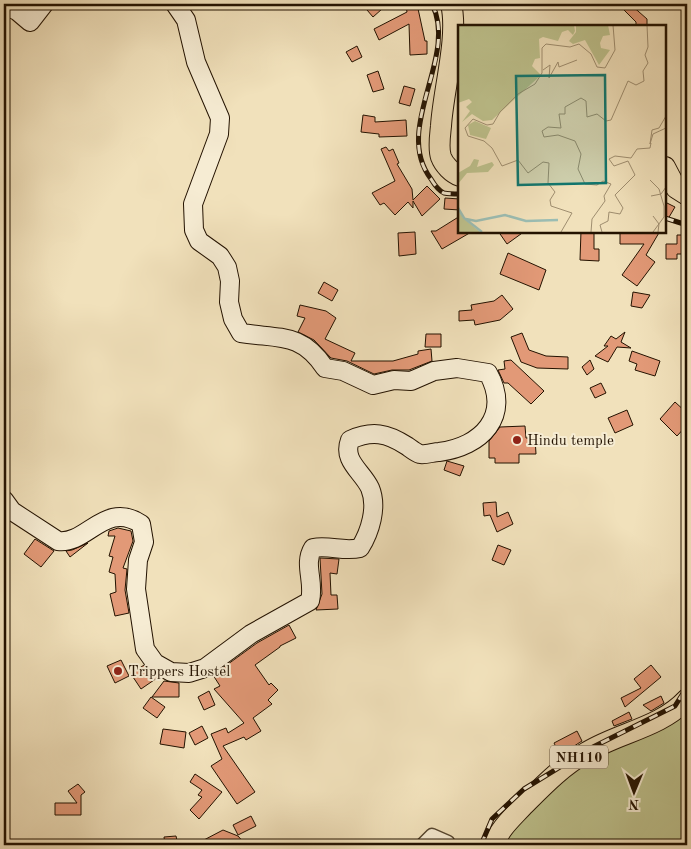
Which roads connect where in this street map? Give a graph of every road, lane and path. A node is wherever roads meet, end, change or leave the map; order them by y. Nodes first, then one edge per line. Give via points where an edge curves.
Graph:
1 (44, 4) edge
2 (175, 4) edge
3 (450, 4) edge
4 (4, 5) edge
5 (666, 169) edge
6 (458, 174) edge
7 (687, 195) edge
8 (4, 500) edge
9 (687, 699) edge
10 (422, 845) edge
11 (447, 845) edge
12 (494, 845) edge

1 - 4 main road via 30,22
2 - 8 main road via 186,20 196,62 220,118 219,134 193,204 194,230 199,241 220,256 227,268 229,302 241,333 277,336 304,344 325,368 343,371 373,385 394,380 412,381 434,370 480,371 488,374 494,384 495,414 488,430 471,444 450,450 420,454 391,436 376,432 350,440 346,450 349,459 370,488 373,500 369,534 360,548 348,551 324,546 313,548 308,556 310,600 251,634 205,668 189,672 171,672 155,663 145,649 136,589 138,560 144,542 141,524 132,518 104,520 67,542 58,541 12,511
3 - 6 highway via 452,35 440,145 441,157
5 - 7 highway via 676,188
9 - 12 highway, NH110 via 662,720 588,751 564,768 508,821
10 - 11 street via 432,835 448,842

